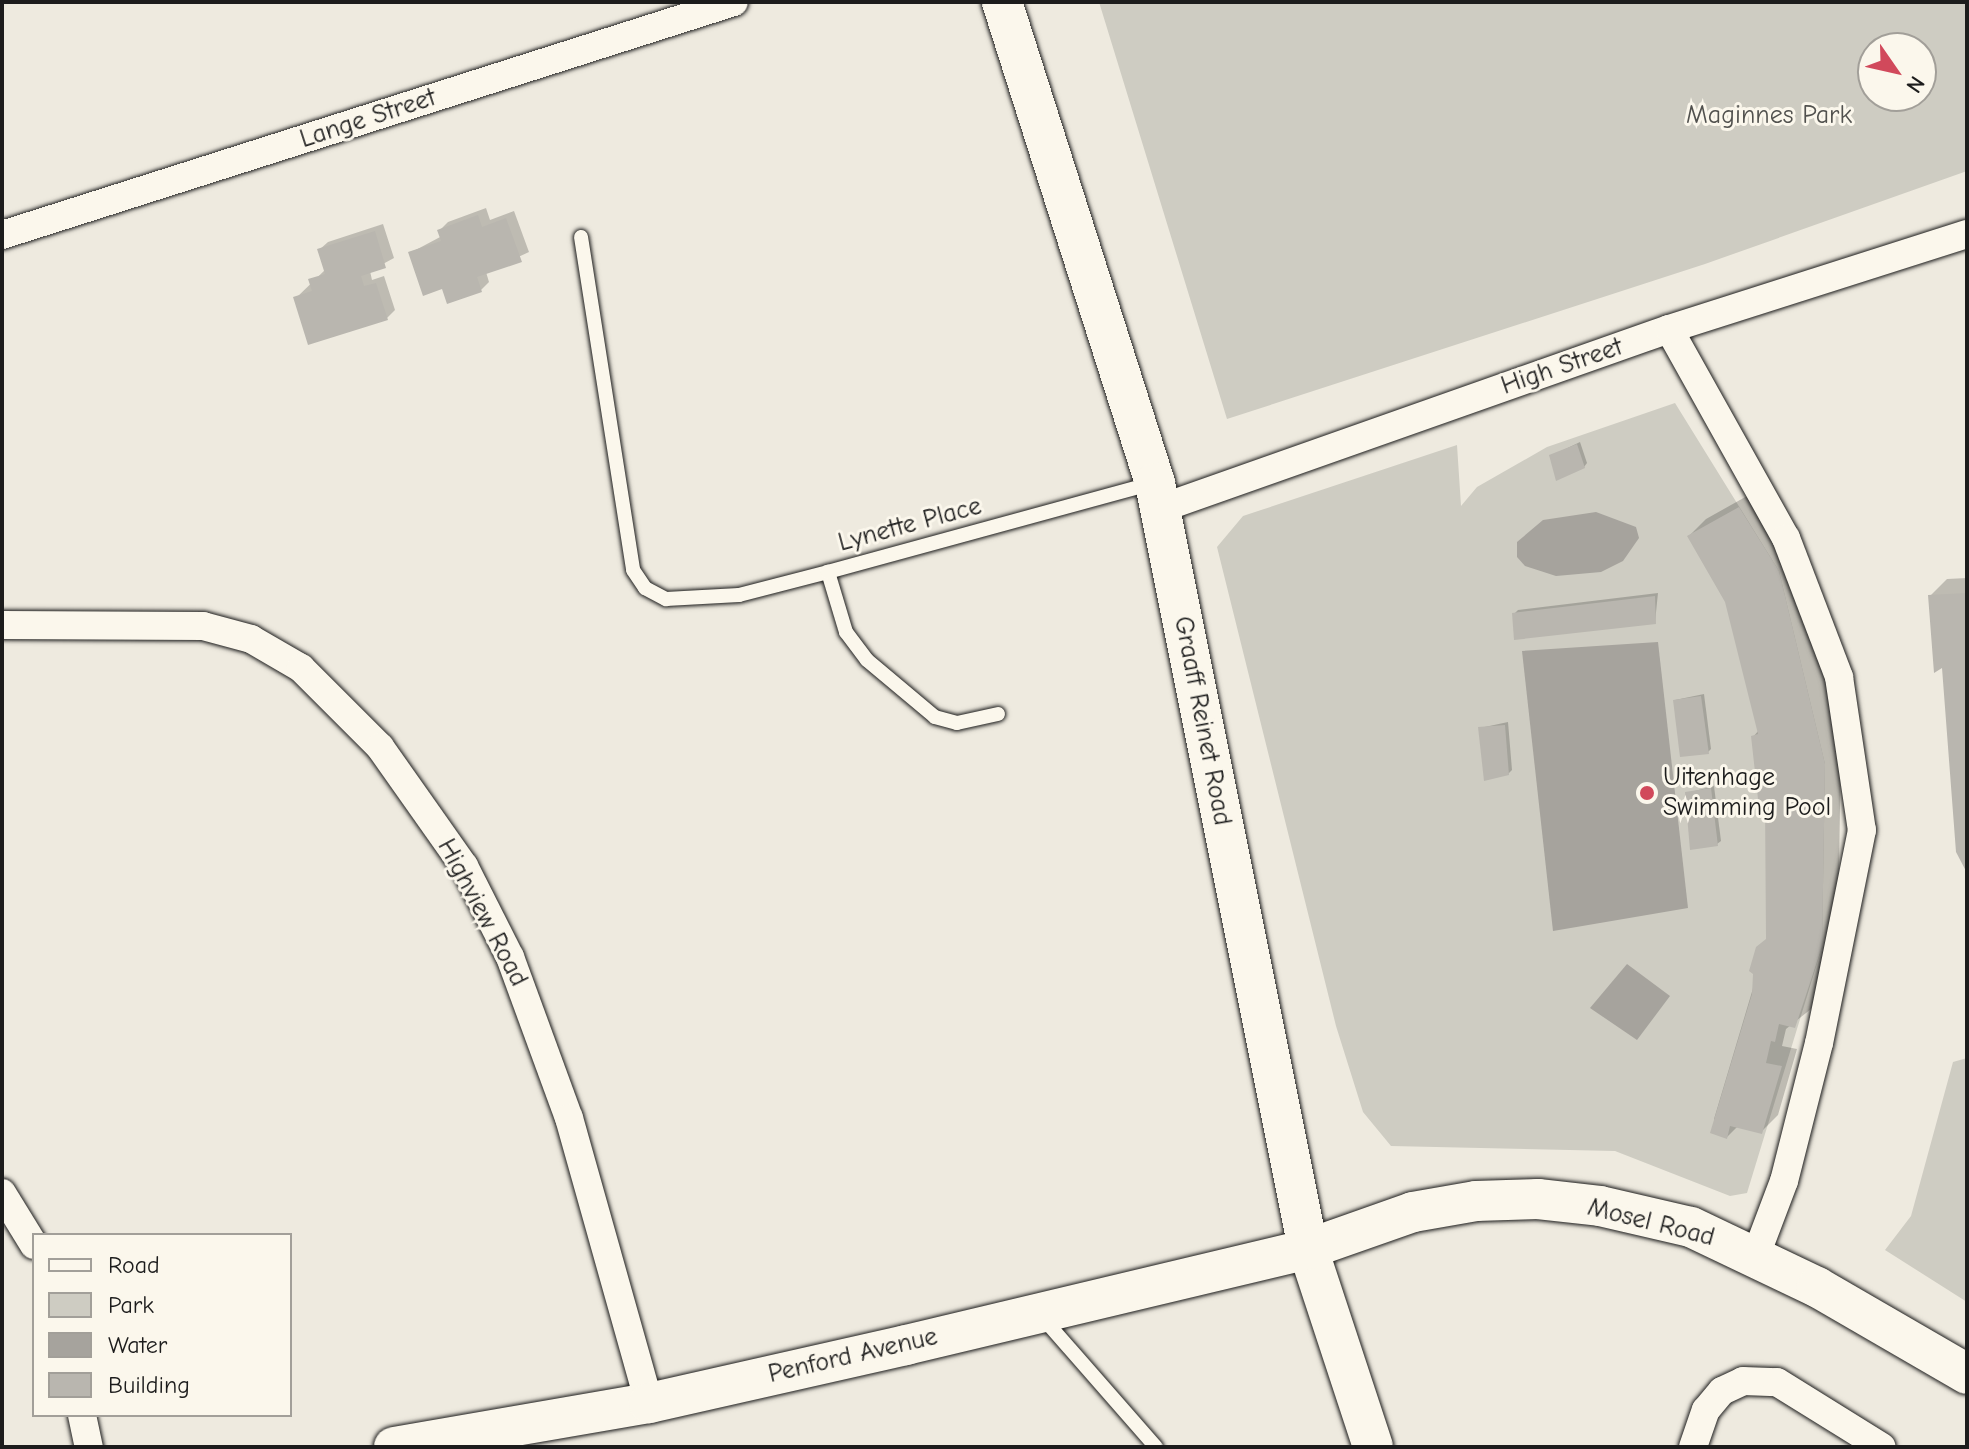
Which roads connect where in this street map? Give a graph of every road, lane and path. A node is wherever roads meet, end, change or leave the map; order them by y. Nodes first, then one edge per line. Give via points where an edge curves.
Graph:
1 (734, 2) edge
2 (1002, 2) edge
3 (1967, 234) edge
4 (2, 235) edge
5 (581, 237) dead end
6 (1669, 329) junction
7 (1157, 496) junction
8 (828, 572) junction
9 (2, 625) edge
10 (998, 714) dead end
11 (2, 1193) edge
12 (32, 1242) edge
13 (1308, 1249) junction
14 (1756, 1255) junction
15 (1039, 1313) junction
16 (1967, 1374) edge
17 (649, 1403) junction
18 (82, 1417) edge
19 (408, 1446) edge
20 (89, 1447) edge
21 (1156, 1447) edge
22 (1373, 1447) edge
23 (1693, 1447) edge
24 (1882, 1447) edge

1 - 4 street, Lange Street
2 - 7 street, Graaff Reinet Road
3 - 6 street, High Street
5 - 8 lane via 633,570 645,588 666,599 739,595
6 - 7 street, High Street
6 - 14 street via 1786,538 1839,677 1862,830 1816,1058 1784,1181
7 - 8 lane, Lynette Place
7 - 13 street, Graaff Reinet Road
8 - 10 lane, Lynette Place via 846,632 867,660 935,717 957,723
9 - 17 street, Highview Road via 203,626 251,639 301,668 380,747 464,866 510,957 569,1118
11 - 12 street
13 - 14 street, Mosel Road via 1413,1212 1476,1201 1538,1199 1600,1206 1691,1227
13 - 15 street, Penford Avenue
13 - 22 street, Graaff Reinet Road
14 - 16 street, Mosel Road via 1894,1328
15 - 17 street, Penford Avenue
15 - 21 lane
17 - 19 street, Penford Avenue
18 - 20 street
23 - 24 street via 1706,1410 1722,1391 1743,1381 1777,1382

